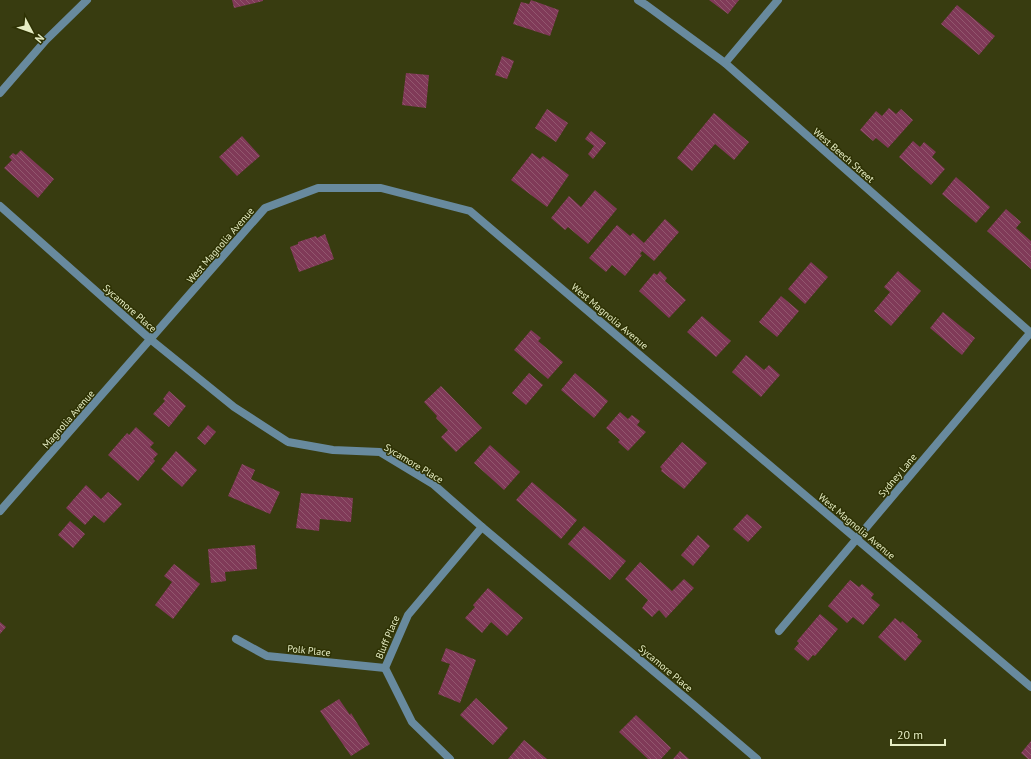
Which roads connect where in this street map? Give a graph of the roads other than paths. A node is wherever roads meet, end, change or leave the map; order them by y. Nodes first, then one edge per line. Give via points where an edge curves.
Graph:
1 (87, 0) edge
2 (638, 0) edge
3 (778, 0) edge
4 (725, 63) junction
5 (0, 93) edge
6 (0, 206) edge
7 (1031, 332) edge
8 (150, 339) junction
9 (0, 511) edge
10 (482, 527) junction
11 (856, 538) junction
12 (780, 631) dead end
13 (236, 639) dead end
14 (385, 668) junction
15 (1031, 687) edge
16 (450, 759) edge
17 (757, 759) edge

1 - 5 street via 46,40
2 - 4 street, West Beech Street
3 - 4 street
4 - 7 street, West Beech Street
6 - 8 street, Sycamore Place
7 - 11 street, Sydney Lane
8 - 9 street, Magnolia Avenue
8 - 10 street, Sycamore Place via 234,407 288,442 333,450 380,452 434,484
8 - 11 street, West Magnolia Avenue via 265,208 318,188 381,188 470,211
10 - 14 street, Bluff Place via 408,615
10 - 17 street, Sycamore Place
11 - 12 street, Sydney Lane
11 - 15 street, West Magnolia Avenue
13 - 14 street, Polk Place via 267,656
14 - 16 street, Bluff Place via 412,722

